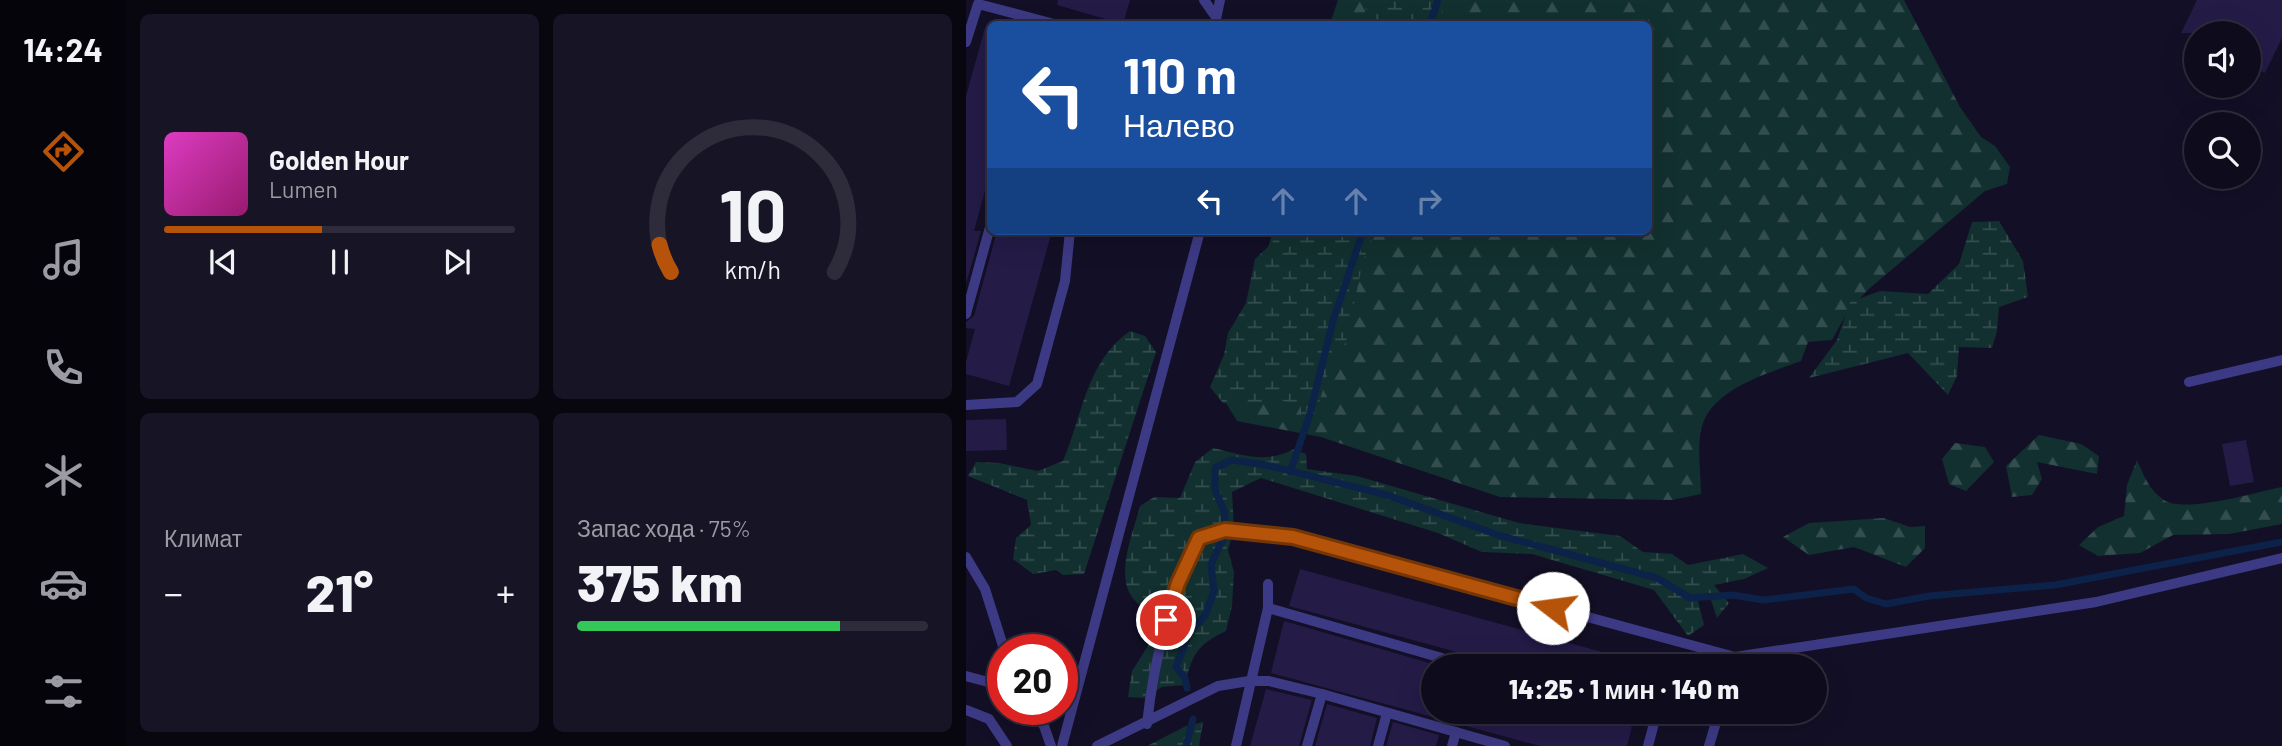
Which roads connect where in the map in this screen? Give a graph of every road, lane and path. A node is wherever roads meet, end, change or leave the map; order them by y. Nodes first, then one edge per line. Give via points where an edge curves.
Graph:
1 (1204, 0) edge
2 (1220, 0) edge
3 (1039, 21) edge
4 (1215, 21) edge
5 (966, 42) edge
6 (988, 235) edge
7 (1070, 235) edge
8 (1199, 235) edge
9 (966, 314) edge
10 (2282, 360) edge
11 (2189, 382) dead end
12 (966, 405) edge
13 (966, 557) edge
14 (2282, 558) edge
15 (1268, 584) dead end
16 (1268, 608) junction
17 (999, 634) edge
18 (1428, 654) edge
19 (1706, 654) edge
20 (1781, 654) edge
21 (966, 676) edge
22 (1249, 681) junction
23 (987, 682) edge
24 (1322, 694) junction
25 (966, 710) edge
26 (1387, 713) junction
27 (1147, 724) junction
28 (1654, 724) edge
29 (1715, 724) edge
30 (1043, 725) edge
31 (1456, 732) junction
32 (1709, 745) edge
33 (1007, 746) edge
34 (1051, 746) edge
35 (1062, 746) edge
36 (1097, 746) edge
37 (1236, 746) edge
38 (1307, 746) edge
39 (1378, 746) edge
40 (1452, 746) edge
41 (1505, 746) edge
42 (1648, 746) edge

1 - 4 lane
2 - 4 lane
3 - 5 lane via 978,4
6 - 9 lane
7 - 12 lane via 1065,281 1037,384 1017,401
8 - 35 lane
10 - 11 lane
13 - 17 lane via 985,589
14 - 20 lane via 2096,601
15 - 16 lane
16 - 18 lane
16 - 22 lane
19 - 27 lane via 1293,537 1225,530 1199,538 1178,583 1152,676
21 - 23 lane
22 - 24 lane via 1269,681
22 - 27 lane via 1218,686
22 - 37 lane
24 - 26 lane
24 - 38 lane
25 - 33 lane via 989,719
26 - 31 lane
26 - 39 lane
27 - 36 lane
28 - 42 lane
29 - 32 lane
30 - 34 lane
31 - 40 lane
31 - 41 lane

